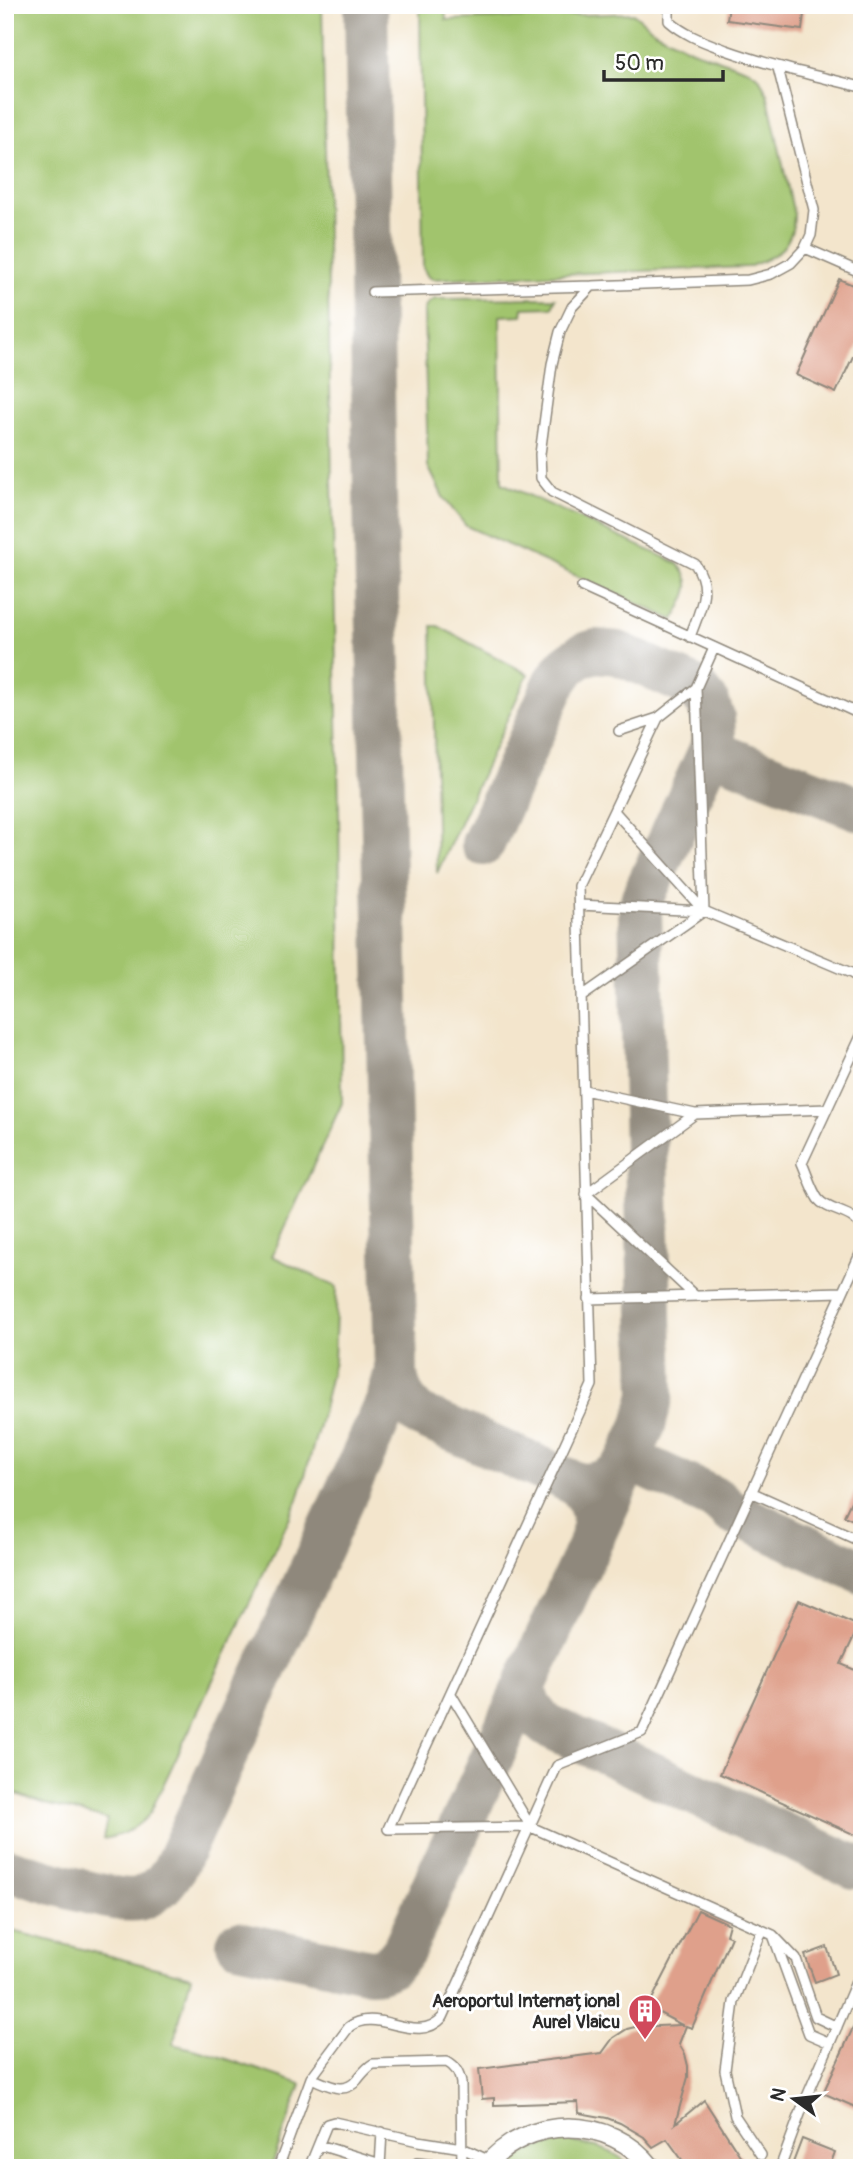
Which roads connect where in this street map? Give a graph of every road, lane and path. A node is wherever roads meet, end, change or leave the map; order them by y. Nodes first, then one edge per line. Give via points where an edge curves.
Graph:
1 (669, 5) edge
2 (778, 68) junction
3 (862, 87) edge
4 (805, 248) junction
5 (862, 273) edge
6 (592, 286) junction
7 (372, 292) dead end
8 (582, 587) dead end
9 (690, 637) junction
10 (714, 648) junction
11 (696, 688) junction
12 (862, 715) edge
13 (658, 718) junction
14 (619, 731) dead end
15 (615, 812) junction
16 (579, 905) junction
17 (704, 911) junction
18 (862, 980) edge
19 (581, 998) junction
20 (862, 1034) edge
21 (584, 1090) junction
22 (827, 1109) junction
23 (695, 1114) junction
24 (586, 1194) junction
25 (862, 1230) edge
26 (862, 1250) edge
27 (842, 1292) junction
28 (695, 1296) junction
29 (589, 1300) junction
30 (751, 1492) junction
31 (862, 1542) edge
32 (451, 1694) junction
33 (531, 1827) junction
34 (762, 1930) junction
35 (773, 1935) junction
36 (862, 1968) edge
37 (837, 2027) junction
38 (830, 2043) junction
39 (311, 2078) junction
40 (382, 2132) junction
41 (418, 2141) junction
42 (318, 2145) junction
43 (463, 2148) junction
44 (761, 2155) dead end
45 (487, 2164) edge
46 (381, 2166) edge
47 (417, 2166) edge
48 (463, 2167) edge
49 (278, 2168) edge
50 (309, 2168) edge
51 (652, 2168) edge
52 (780, 2168) edge

1 - 2 lane via 669,21 682,32
2 - 3 lane
2 - 4 lane via 814,210
4 - 5 lane
4 - 6 lane via 791,263 748,280
6 - 7 lane
6 - 9 lane via 572,307 559,332 540,454 541,478 552,492 695,564 702,573 705,593
8 - 9 lane
9 - 10 lane
10 - 11 lane
10 - 12 lane
11 - 13 lane
11 - 17 lane
13 - 14 lane
13 - 15 lane
15 - 16 lane via 579,886
15 - 17 lane
16 - 17 lane
16 - 19 lane
17 - 18 lane
17 - 19 lane
19 - 21 lane
20 - 22 lane
21 - 23 lane
21 - 24 lane
22 - 23 lane
22 - 25 lane via 802,1163 819,1200 849,1215
23 - 24 lane
24 - 28 lane
24 - 29 lane
26 - 27 lane
27 - 28 lane
27 - 30 lane
28 - 29 lane
29 - 32 lane via 592,1385
30 - 31 lane
30 - 33 lane via 642,1732 557,1766
32 - 33 lane
32 - 33 lane via 388,1829
33 - 34 lane
33 - 39 lane via 443,2017 421,2028 369,2019 355,2023
34 - 35 lane
34 - 44 lane via 734,2002 725,2070 735,2116
35 - 37 lane via 796,1959 816,2017
35 - 38 lane via 809,2034
36 - 37 lane
37 - 38 lane
38 - 52 lane
39 - 43 lane via 344,2089 373,2064 447,2062 458,2070 461,2083
39 - 49 lane
40 - 41 lane
40 - 42 lane via 334,2122 327,2124
40 - 46 lane
41 - 43 lane
41 - 47 lane
42 - 46 lane
42 - 50 lane
43 - 45 lane
43 - 48 lane
45 - 51 street via 533,2132 568,2126 618,2138
47 - 48 lane

